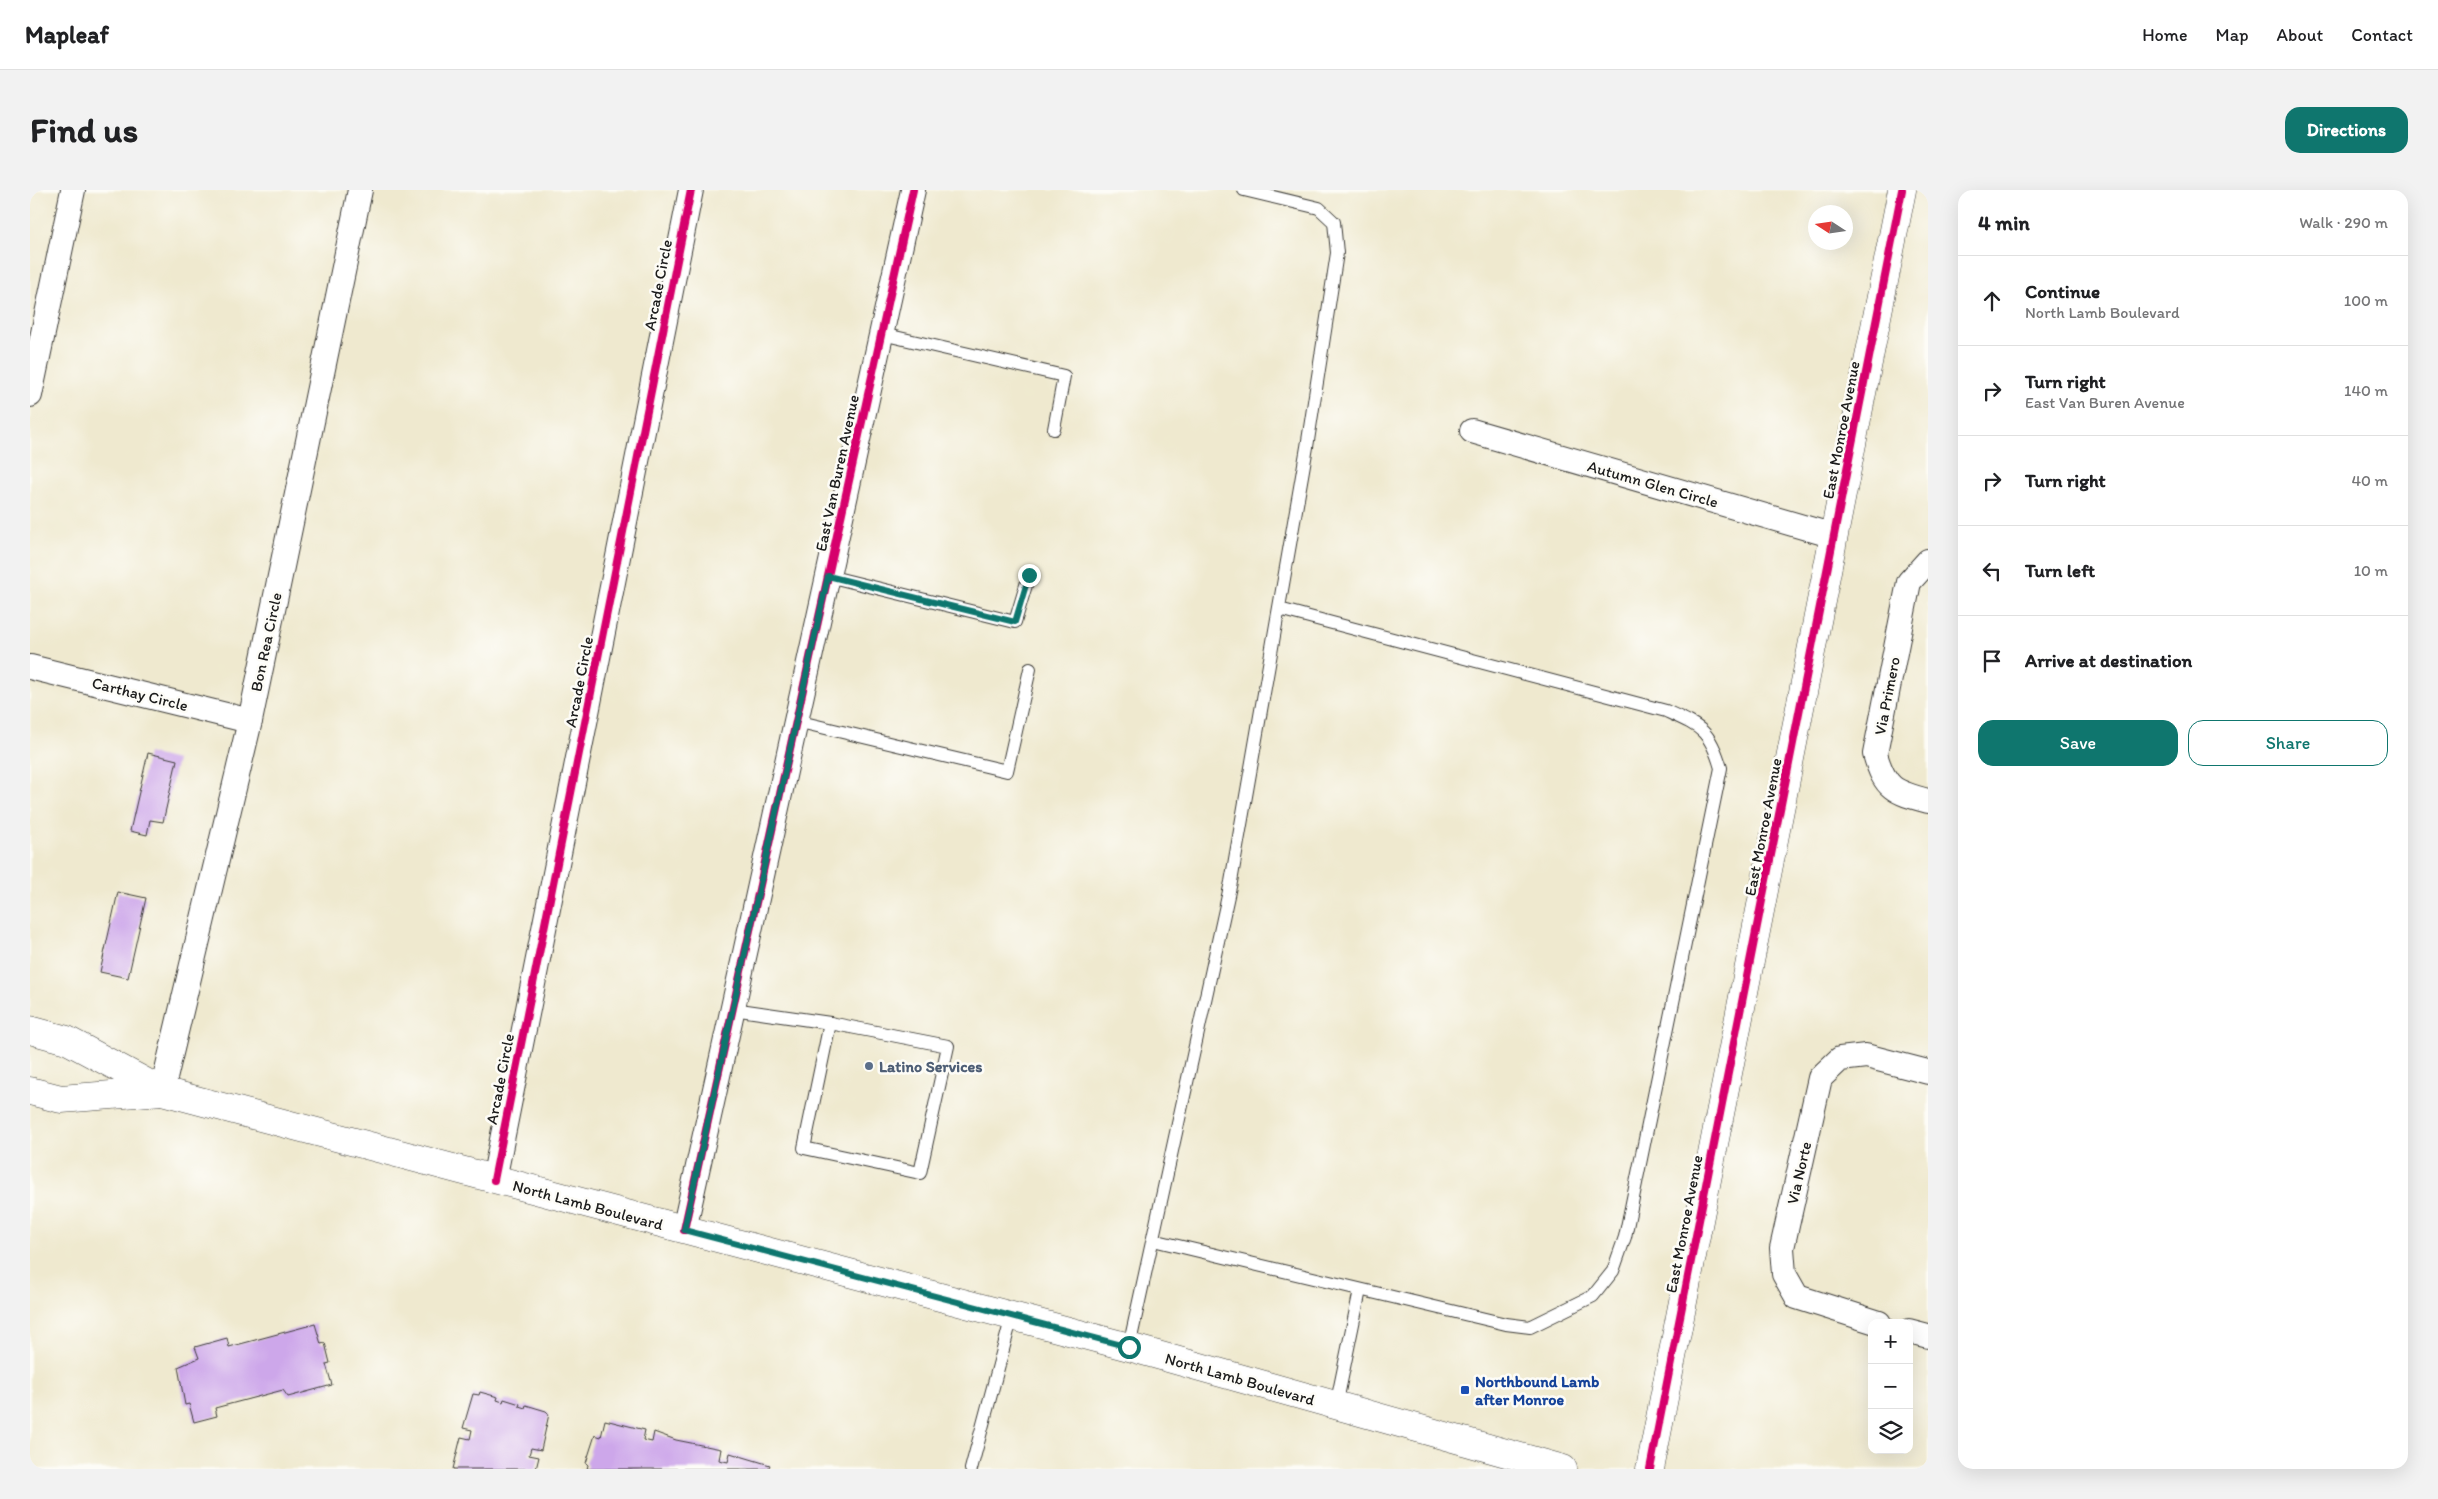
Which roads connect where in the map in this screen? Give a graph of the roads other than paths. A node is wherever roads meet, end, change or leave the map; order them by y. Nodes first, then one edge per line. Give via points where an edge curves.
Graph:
1 (73, 190) edge
2 (360, 190) edge
3 (691, 190) edge
4 (913, 190) edge
5 (1244, 190) edge
6 (1902, 190) edge
7 (882, 334) junction
8 (30, 395) edge
9 (1054, 429) dead end
10 (1472, 431) dead end
11 (1834, 536) junction
12 (1926, 564) edge
13 (1029, 575) dead end
14 (828, 576) junction
15 (1279, 609) junction
16 (30, 667) edge
17 (1030, 668) dead end
18 (250, 721) junction
19 (796, 721) junction
20 (1928, 801) edge
21 (733, 1009) junction
22 (830, 1022) junction
23 (30, 1030) edge
24 (1928, 1072) edge
25 (30, 1091) edge
26 (162, 1091) junction
27 (494, 1180) junction
28 (684, 1230) junction
29 (1154, 1240) junction
30 (1360, 1290) junction
31 (1012, 1316) junction
32 (1868, 1320) edge
33 (1913, 1332) edge
34 (1928, 1336) edge
35 (1129, 1347) junction
36 (1336, 1406) junction
37 (971, 1469) edge
38 (1563, 1469) edge
39 (1650, 1469) edge

1 - 8 street
2 - 18 street, Bon Rea Circle
3 - 27 street, Arcade Circle
4 - 7 street, East Van Buren Avenue
5 - 15 lane via 1319,208 1334,222 1337,254
6 - 11 main road, East Monroe Avenue
7 - 9 lane via 1064,376
7 - 14 street, East Van Buren Avenue
10 - 11 street, Autumn Glen Circle
11 - 39 main road, East Monroe Avenue
12 - 20 street, Via Primero via 1910,582 1875,754 1882,776 1900,794
13 - 14 lane via 1015,622
14 - 19 street, East Van Buren Avenue
15 - 29 lane via 1231,882
15 - 30 lane via 1666,711 1696,724 1714,744 1720,768 1624,1237 1613,1270 1593,1296 1530,1327 1488,1322
16 - 18 street, Carthay Circle
17 - 19 lane via 1007,770
18 - 26 street, Bon Rea Circle
19 - 21 street, East Van Buren Avenue
21 - 22 lane
21 - 28 street, East Van Buren Avenue
22 - 22 lane via 804,1148 920,1173 948,1046
23 - 26 main road, North Lamb Boulevard via 67,1040
24 - 32 street, Via Norte via 1866,1056 1840,1059 1820,1078 1782,1248 1784,1274 1797,1297
25 - 26 main road, North Lamb Boulevard via 61,1099
26 - 27 main road, North Lamb Boulevard
27 - 28 main road, North Lamb Boulevard
28 - 31 main road, North Lamb Boulevard
29 - 30 lane
29 - 35 lane
30 - 36 lane
31 - 35 main road, North Lamb Boulevard
31 - 37 lane
33 - 34 street
35 - 36 main road, North Lamb Boulevard
36 - 38 main road, North Lamb Boulevard

